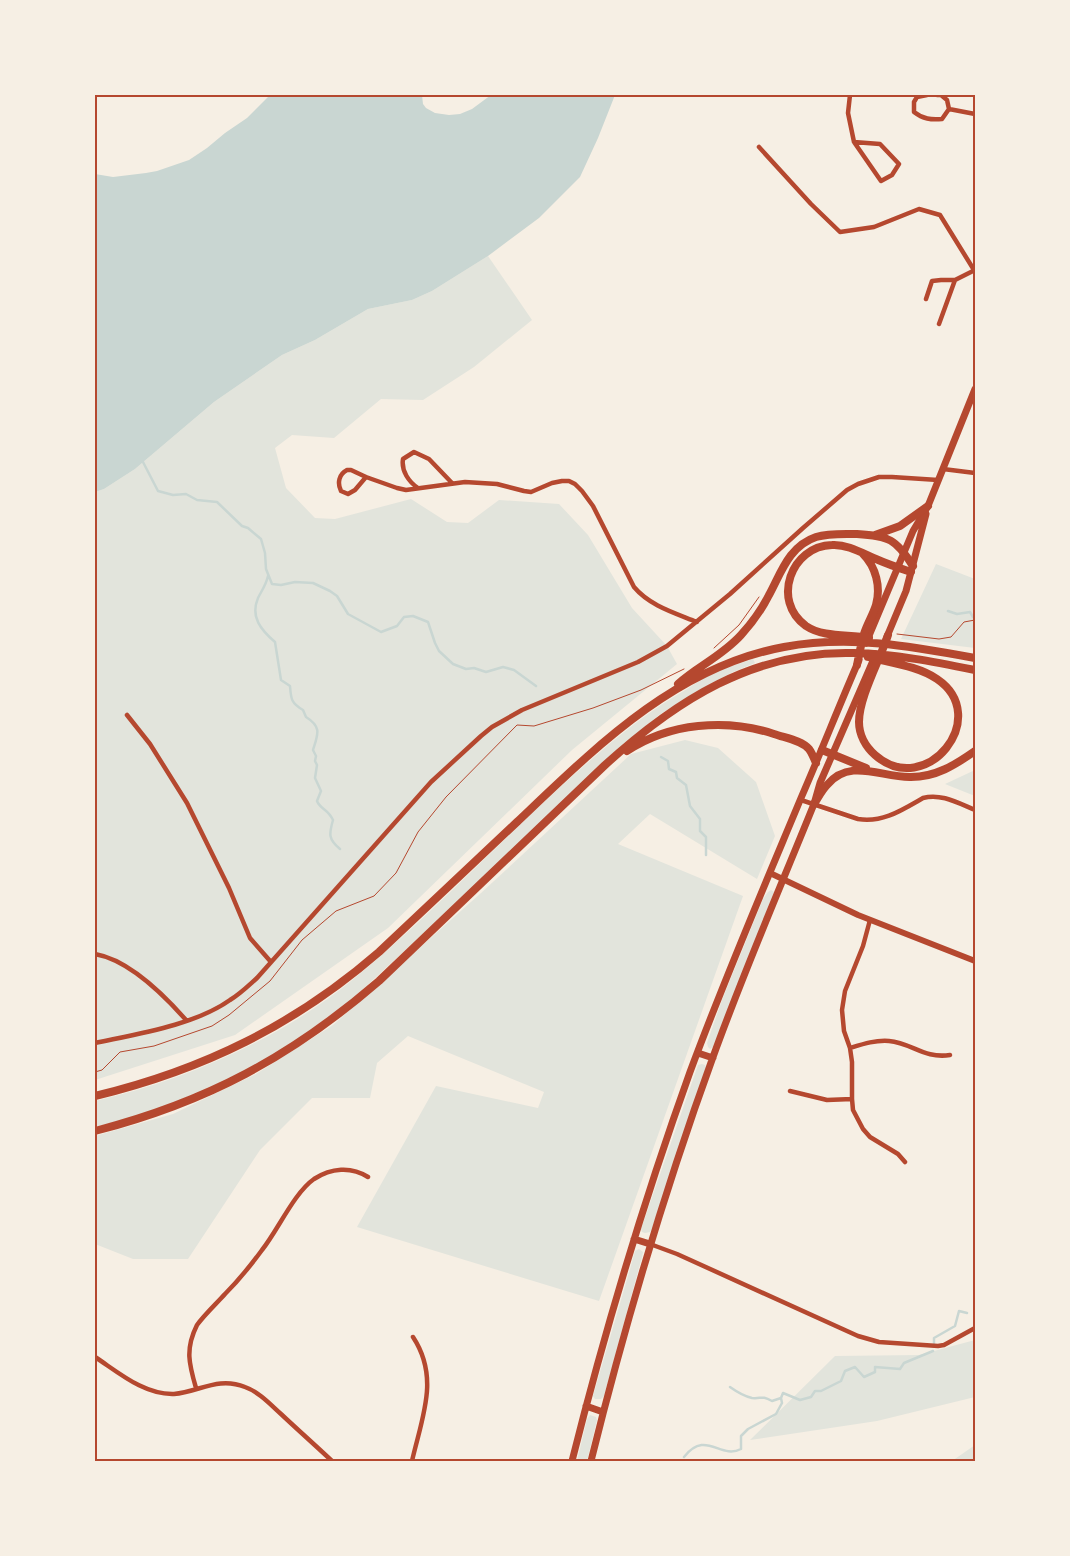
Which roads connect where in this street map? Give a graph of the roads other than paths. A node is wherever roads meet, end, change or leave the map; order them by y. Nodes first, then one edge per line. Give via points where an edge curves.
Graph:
1 (850, 95) edge
2 (927, 95) edge
3 (937, 95) edge
4 (949, 110) junction
5 (975, 114) edge
6 (854, 142) junction
7 (759, 147) dead end
8 (975, 270) edge
9 (955, 280) junction
10 (926, 299) dead end
11 (939, 324) dead end
12 (975, 389) edge
13 (943, 469) junction
14 (975, 473) edge
15 (366, 477) junction
16 (938, 480) junction
17 (452, 483) junction
18 (419, 489) junction
19 (928, 506) junction
20 (874, 535) junction
21 (904, 552) junction
22 (861, 553) junction
23 (898, 568) junction
24 (912, 569) junction
25 (872, 621) junction
26 (697, 622) junction
27 (890, 634) joint
28 (913, 646) junction
29 (852, 653) junction
30 (975, 658) edge
31 (857, 665) joint
32 (975, 670) edge
33 (870, 675) junction
34 (661, 699) junction
35 (127, 715) dead end
36 (822, 750) junction
37 (975, 751) edge
38 (833, 754) junction
39 (816, 762) junction
40 (604, 766) junction
41 (880, 773) junction
42 (801, 800) junction
43 (814, 804) junction
44 (975, 810) edge
45 (770, 873) junction
46 (783, 880) junction
47 (870, 920) junction
48 (95, 954) edge
49 (975, 961) edge
50 (271, 962) junction
51 (186, 1020) junction
52 (95, 1043) edge
53 (850, 1048) junction
54 (698, 1053) junction
55 (950, 1055) dead end
56 (713, 1058) junction
57 (790, 1091) dead end
58 (95, 1096) edge
59 (852, 1099) junction
60 (95, 1131) edge
61 (905, 1162) dead end
62 (368, 1177) dead end
63 (634, 1239) junction
64 (650, 1244) junction
65 (975, 1328) edge
66 (413, 1336) dead end
67 (95, 1357) edge
68 (196, 1388) junction
69 (586, 1406) junction
70 (603, 1412) junction
71 (332, 1461) edge
72 (412, 1461) edge
73 (572, 1461) edge
74 (591, 1461) edge

1 - 6 street via 848,113
2 - 4 street via 917,97 914,102 914,112 920,117 942,118
3 - 4 street via 947,100
4 - 5 street
6 - 6 street via 881,181 892,175 899,164 880,144
7 - 8 street via 840,232 874,227 919,209 940,215
8 - 9 street
9 - 10 street via 932,281
9 - 11 street
12 - 13 main road
13 - 14 street
13 - 16 main road
15 - 15 street via 347,470 340,476 339,488 344,493 352,493
15 - 18 street via 397,488
16 - 19 main road
16 - 26 street via 879,477 852,487
17 - 18 street
17 - 18 street via 429,459 414,452 403,459 403,469
17 - 26 street via 491,484 524,492 562,481 575,484 593,506 640,594 654,604
19 - 20 highway via 900,526
19 - 21 main road
19 - 24 main road
20 - 21 highway via 893,542
20 - 34 highway via 828,534 801,546 785,563 762,607 741,635
21 - 23 main road
21 - 24 highway
22 - 23 highway
22 - 25 highway via 872,566 878,585
22 - 28 highway via 834,545 817,547 805,554 789,580 788,596 793,611 803,624 817,631
23 - 24 highway
23 - 25 main road
24 - 27 main road
25 - 31 highway via 864,633
26 - 50 street via 650,656 522,710 481,736 431,782
27 - 33 highway
28 - 30 highway
28 - 34 highway via 850,641 784,647 719,667
29 - 32 highway via 910,658
29 - 33 highway via 920,672 948,689 955,704 957,726 952,742 938,758 923,765 902,767 886,763 870,749 861,734 859,722
29 - 40 highway via 783,660 731,677 670,712
31 - 36 main road
33 - 38 main road
34 - 58 highway via 597,748 380,952 319,999 266,1032 204,1062
35 - 50 street via 150,744 187,803 250,938
36 - 38 highway
36 - 39 main road
37 - 41 highway via 946,770 927,776 902,777
38 - 41 highway
38 - 43 main road
39 - 40 highway via 808,749 799,743 762,730 714,725 655,736
39 - 42 main road
40 - 60 highway via 378,981 308,1037 214,1091 134,1121
41 - 43 highway via 844,772 828,783
42 - 43 street
42 - 45 main road
43 - 44 street via 867,821 885,818 930,796 944,797
43 - 46 main road
45 - 46 main road
45 - 54 main road
46 - 47 main road
46 - 56 main road
47 - 49 main road
47 - 53 street via 843,999 842,1021
48 - 51 street via 113,959 136,972
50 - 51 street via 230,1000
51 - 52 street
53 - 55 street via 868,1042 890,1041 933,1056
53 - 59 street
54 - 56 main road
54 - 63 main road
56 - 64 main road
57 - 59 street via 826,1100
59 - 61 street via 863,1129
62 - 68 street via 355,1170 326,1172 301,1192 264,1248 192,1335 189,1354
63 - 64 main road
63 - 69 main road
64 - 65 street via 858,1336 879,1342 938,1346
64 - 70 main road
66 - 72 street via 422,1351 428,1381
67 - 68 street via 152,1391 173,1394
68 - 71 street via 234,1383 253,1390
69 - 70 main road
69 - 73 main road
70 - 74 main road

